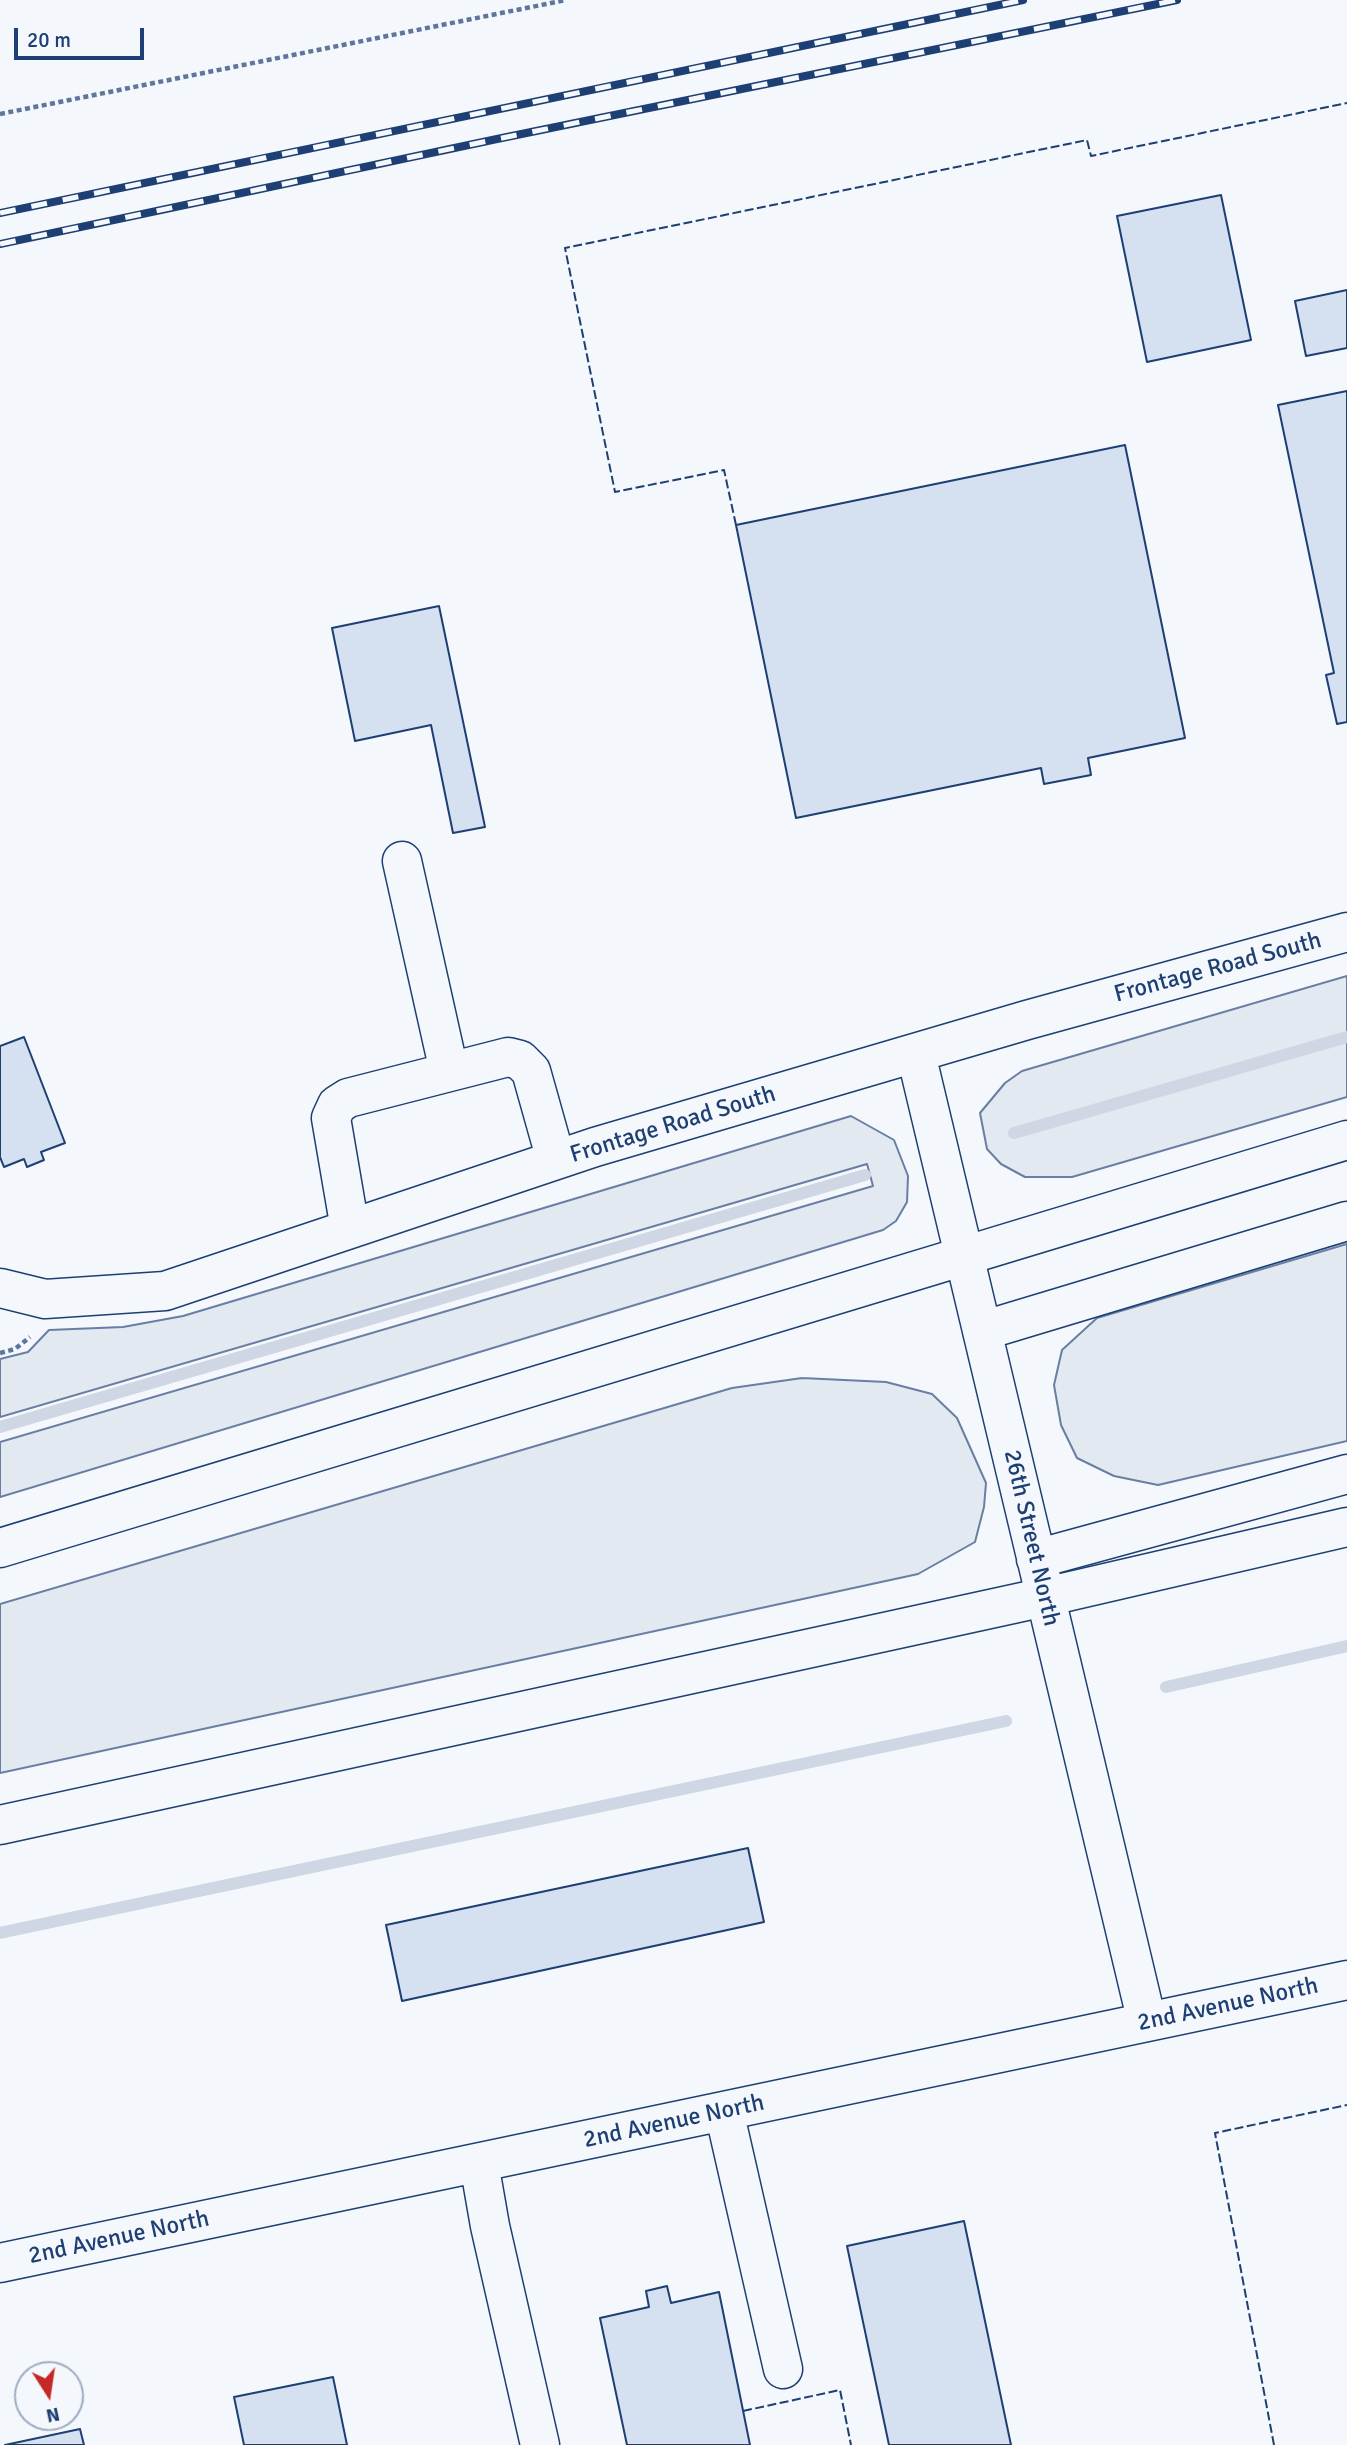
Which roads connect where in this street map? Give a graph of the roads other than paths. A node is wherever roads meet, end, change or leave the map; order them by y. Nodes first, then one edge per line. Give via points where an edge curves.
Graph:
1 (402, 861) dead end
2 (1347, 932) edge
3 (916, 1054) junction
4 (449, 1071) junction
5 (1347, 1140) edge
6 (556, 1160) junction
7 (1347, 1221) edge
8 (350, 1229) junction
9 (964, 1255) junction
10 (0, 1288) edge
11 (982, 1331) junction
12 (1347, 1474) edge
13 (1347, 1527) edge
14 (0, 1548) edge
15 (1036, 1559) junction
16 (1045, 1597) junction
17 (0, 1825) edge
18 (1347, 1980) edge
19 (1147, 2022) junction
20 (724, 2111) junction
21 (479, 2163) junction
22 (0, 2263) edge
23 (783, 2369) dead end
24 (540, 2445) edge

1 - 4 street
2 - 3 street, Frontage Road South
3 - 6 street, Frontage Road South
3 - 9 street, 26th Street North
4 - 6 street via 508,1057 520,1060 531,1071
4 - 8 street via 348,1098 337,1105 331,1118
5 - 9 street
6 - 8 street, Frontage Road South
7 - 11 street
8 - 10 street, Frontage Road South via 165,1291 45,1300
9 - 11 street, 26th Street North
9 - 14 street
11 - 15 street, 26th Street North
12 - 15 street
13 - 16 street
15 - 16 street, 26th Street North
16 - 17 street
16 - 19 street, 26th Street North
18 - 19 street, 2nd Avenue North
19 - 20 street, 2nd Avenue North
20 - 21 street, 2nd Avenue North
20 - 23 street
21 - 22 street, 2nd Avenue North
21 - 24 street

